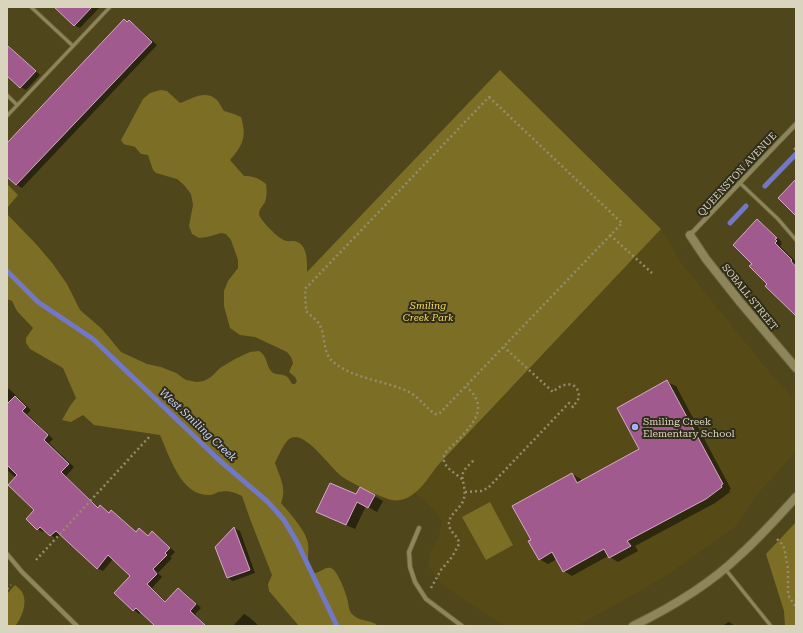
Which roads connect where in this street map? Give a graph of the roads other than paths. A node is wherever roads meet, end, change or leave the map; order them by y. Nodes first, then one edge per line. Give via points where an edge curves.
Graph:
1 (31, 7) edge
2 (110, 7) edge
3 (73, 46) junction
4 (7, 95) edge
5 (17, 105) junction
6 (7, 116) edge
7 (796, 124) edge
8 (740, 183) junction
9 (690, 235) joint
10 (796, 240) edge
11 (796, 368) edge
12 (796, 498) edge
13 (419, 528) dead end
14 (7, 554) edge
15 (724, 569) junction
16 (77, 626) edge
17 (462, 626) edge
18 (633, 626) edge
19 (771, 626) edge

1 - 3 lane
2 - 3 lane
3 - 5 lane
4 - 5 lane
5 - 6 lane
7 - 8 street, QUEENSTON AVENUE
8 - 9 street, QUEENSTON AVENUE
8 - 10 lane
9 - 11 street, SOBALL STREET via 740,302
12 - 15 street
13 - 17 street via 409,552 415,582 426,599
14 - 16 street
15 - 18 street via 687,597
15 - 19 lane

